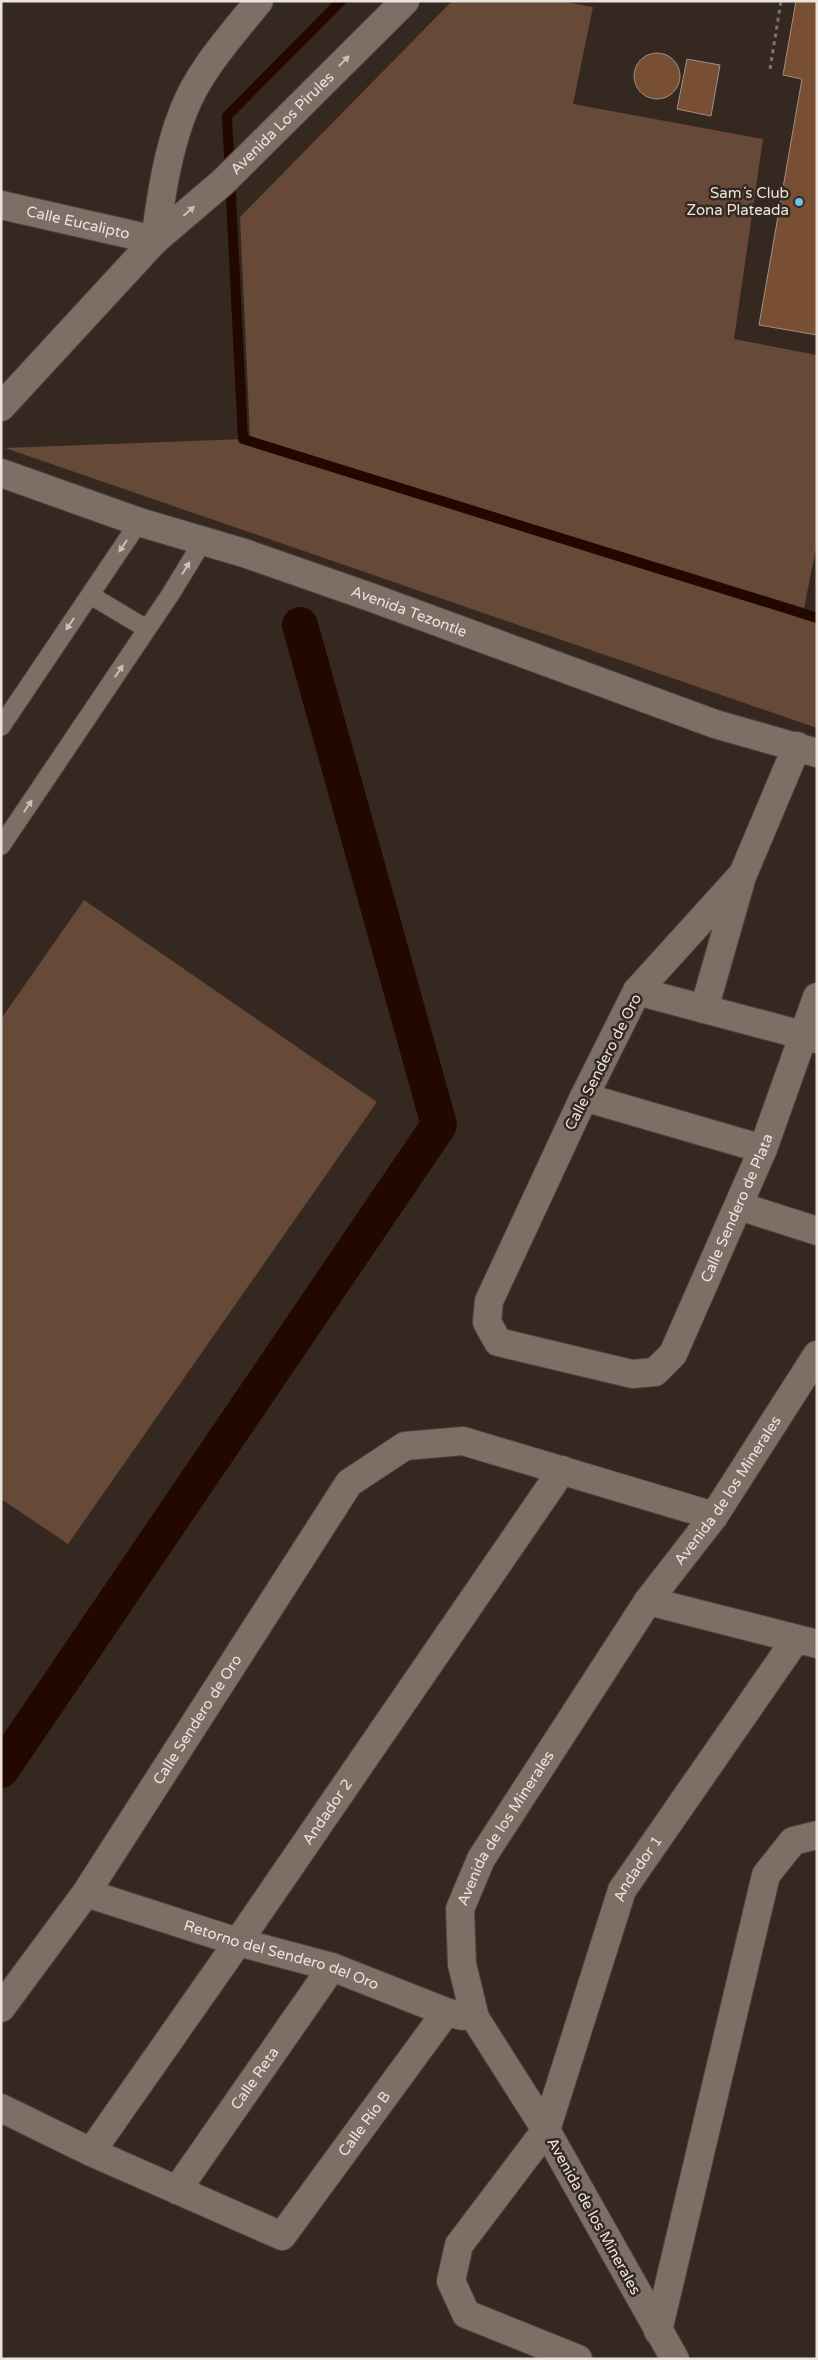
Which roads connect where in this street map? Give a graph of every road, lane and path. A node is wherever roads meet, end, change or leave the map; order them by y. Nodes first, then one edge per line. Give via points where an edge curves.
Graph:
1 (405, 1) edge
2 (782, 1) edge
3 (254, 3) edge
4 (770, 69) dead end
5 (1, 205) edge
6 (155, 240) junction
7 (1, 407) edge
8 (1, 473) edge
9 (138, 522) junction
10 (203, 541) junction
11 (90, 595) junction
12 (147, 629) junction
13 (1, 727) edge
14 (807, 750) edge
15 (1, 846) edge
16 (743, 874) junction
17 (637, 991) junction
18 (817, 997) edge
19 (704, 1009) junction
20 (809, 1037) edge
21 (584, 1097) junction
22 (763, 1149) junction
23 (739, 1206) junction
24 (817, 1231) edge
25 (817, 1355) edge
26 (655, 1372) joint
27 (562, 1470) junction
28 (714, 1516) junction
29 (648, 1601) junction
30 (806, 1642) edge
31 (817, 1835) edge
32 (86, 1893) junction
33 (238, 1942) junction
34 (332, 1967) junction
35 (1, 2008) edge
36 (446, 2012) junction
37 (475, 2018) junction
38 (1, 2108) edge
39 (546, 2130) junction
40 (90, 2152) junction
41 (177, 2190) junction
42 (658, 2331) junction
43 (578, 2359) edge
44 (674, 2359) edge

6 -> 1 street, Avenida Los Pirules via 223,182
2 - 4 path
3 - 6 street via 209,62 183,111 165,171
5 - 6 street, Calle Eucalipto
6 - 7 street, Avenida Los Pirules
8 - 9 street, Avenida Tezontle
9 - 10 street, Avenida Tezontle
9 -> 11 lane
12 -> 10 lane
10 - 14 street, Avenida Tezontle via 370,597 715,724
11 - 12 lane
11 -> 13 lane
15 -> 12 lane
14 - 16 street, Calle Sendero de Oro
16 - 17 street, Calle Sendero de Oro
16 - 19 street
17 - 19 street
17 - 21 street, Calle Sendero de Oro
18 - 20 street, Calle Sendero de Plata
19 - 20 street
20 - 22 street, Calle Sendero de Plata
21 - 22 street
21 - 26 street, Calle Sendero de Oro via 489,1301 487,1322 498,1342 632,1374
22 - 23 street, Calle Sendero de Plata
23 - 24 street
23 - 26 street, Calle Sendero de Plata via 673,1354
25 - 28 street, Avenida de los Minerales
27 - 28 street
27 - 32 street, Calle Sendero de Oro via 463,1440 405,1446 349,1483
27 - 33 street, Andador 2
28 - 29 street, Avenida de los Minerales
29 - 30 street
29 - 37 street, Avenida de los Minerales via 481,1859 460,1909 462,1964
30 - 39 street, Andador 1 via 622,1890
31 - 42 street via 793,1841 766,1875
32 - 33 street, Retorno del Sendero del Oro
32 - 35 street, Calle Sendero de Oro
33 - 34 street, Retorno del Sendero del Oro
33 - 40 street, Andador 2
34 - 36 street, Retorno del Sendero del Oro
34 - 41 street, Calle Reta
36 - 37 street, Retorno del Sendero del Oro
36 - 41 street, Calle Río B via 282,2236
37 - 39 street, Avenida de los Minerales
38 - 40 street
39 - 42 street, Avenida de los Minerales
39 - 43 street, Andador 1 via 459,2245 452,2281 466,2314
40 - 41 street
42 - 44 street, Avenida de los Minerales

